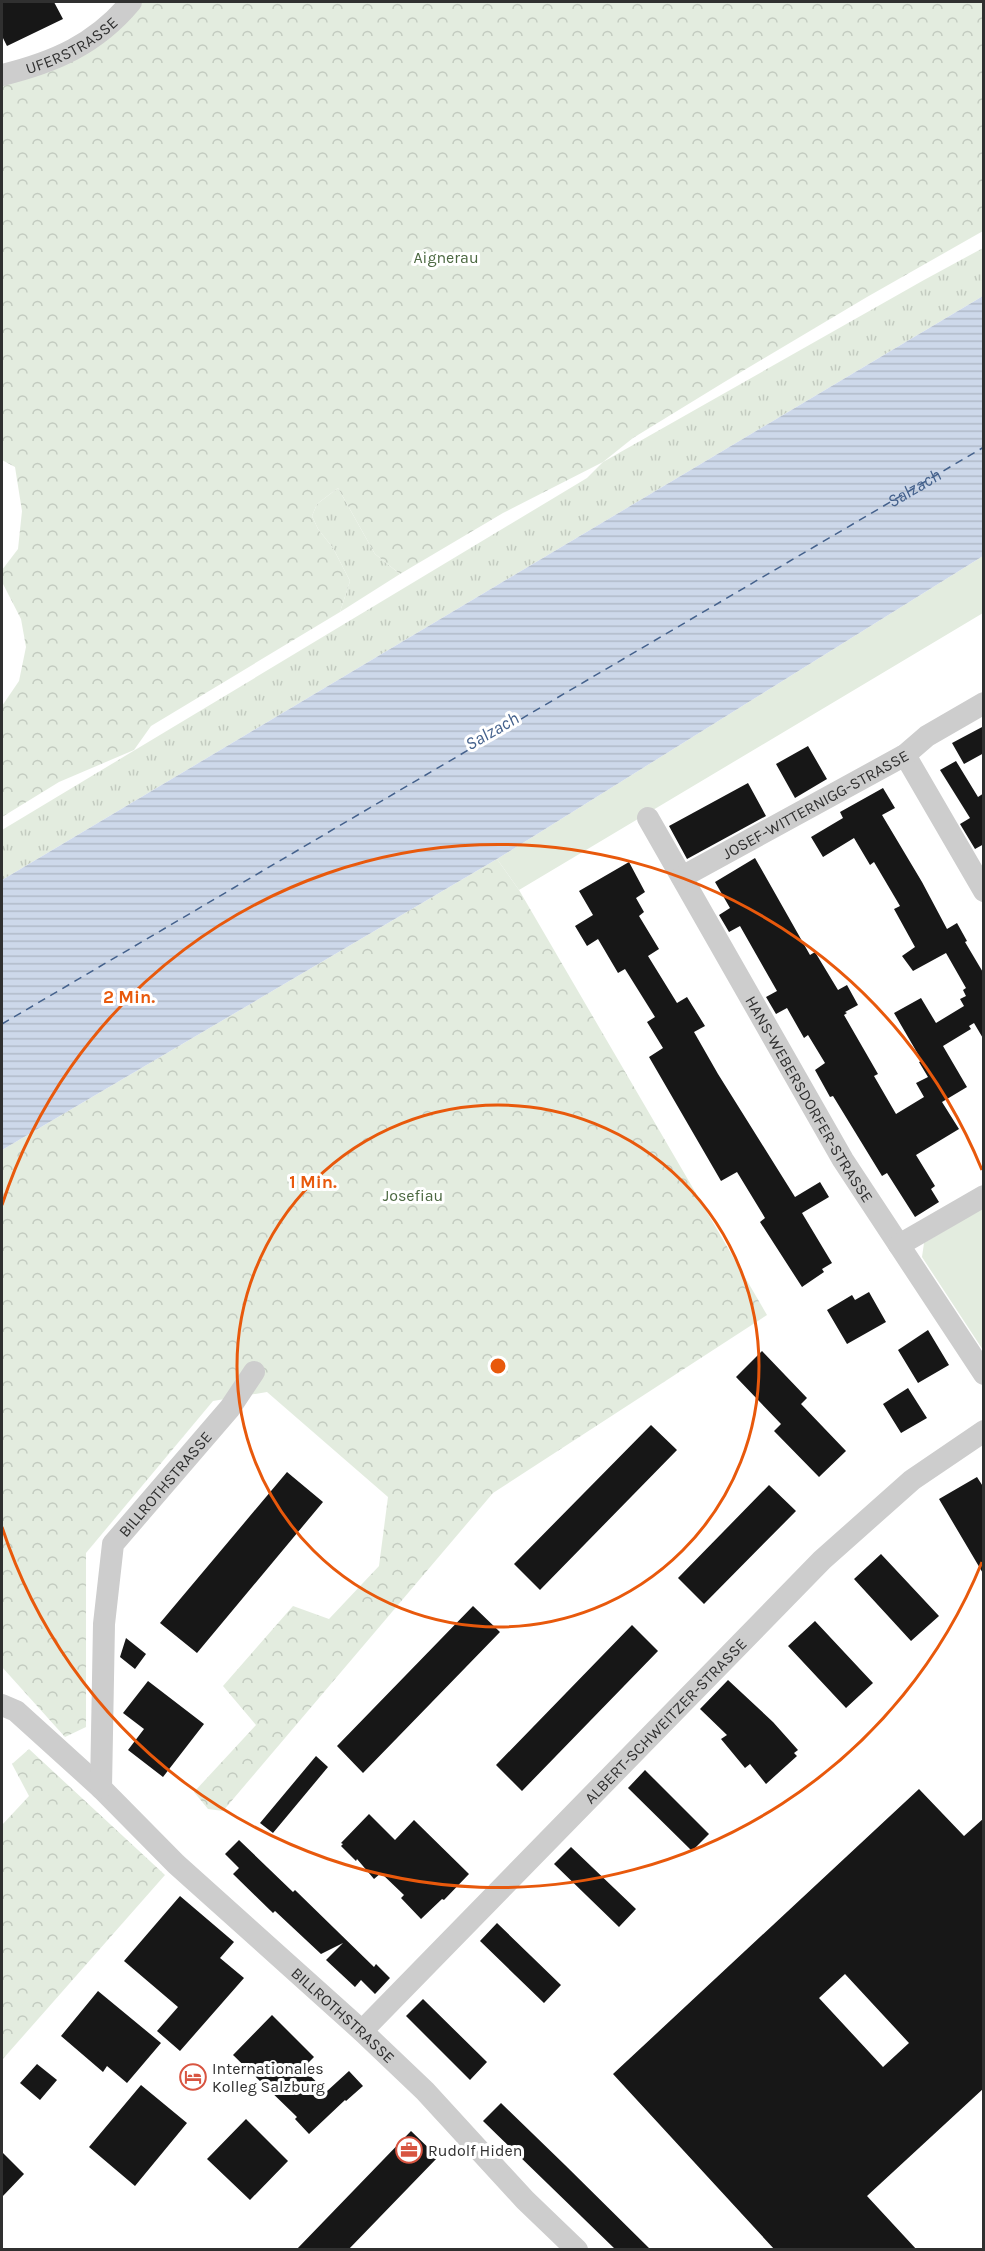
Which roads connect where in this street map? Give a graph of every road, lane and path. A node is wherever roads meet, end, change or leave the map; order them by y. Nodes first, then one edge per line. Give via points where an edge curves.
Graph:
1 (131, 2) edge
2 (2, 75) edge
3 (984, 703) edge
4 (905, 755) junction
5 (648, 818) dead end
6 (682, 877) junction
7 (984, 891) edge
8 (984, 1196) edge
9 (899, 1245) junction
10 (254, 1372) dead end
11 (984, 1374) edge
12 (984, 1431) edge
13 (2, 1705) edge
14 (101, 1788) junction
15 (362, 2031) junction
16 (577, 2250) edge

1 - 2 street, UFERSTRASSE via 113,23 82,45
3 - 4 street via 927,736
4 - 6 street, JOSEF-WITTERNIGG-STRASSE
4 - 7 street, JOSEF-WITTERNIGG-STRASSE
5 - 6 street, HANS-WEBERSDORFER-STRASSE
6 - 9 street, HANS-WEBERSDORFER-STRASSE via 843,1160
8 - 9 street
9 - 11 street, HANS-WEBERSDORFER-STRASSE
10 - 14 street, BILLROTHSTRASSE via 230,1408 113,1544 104,1624
12 - 15 street, ALBERT-SCHWEITZER-STRASSE via 912,1480 822,1560
13 - 14 street, BILLROTHSTRASSE via 16,1711
14 - 15 street, BILLROTHSTRASSE via 176,1864
15 - 16 street, BILLROTHSTRASSE

